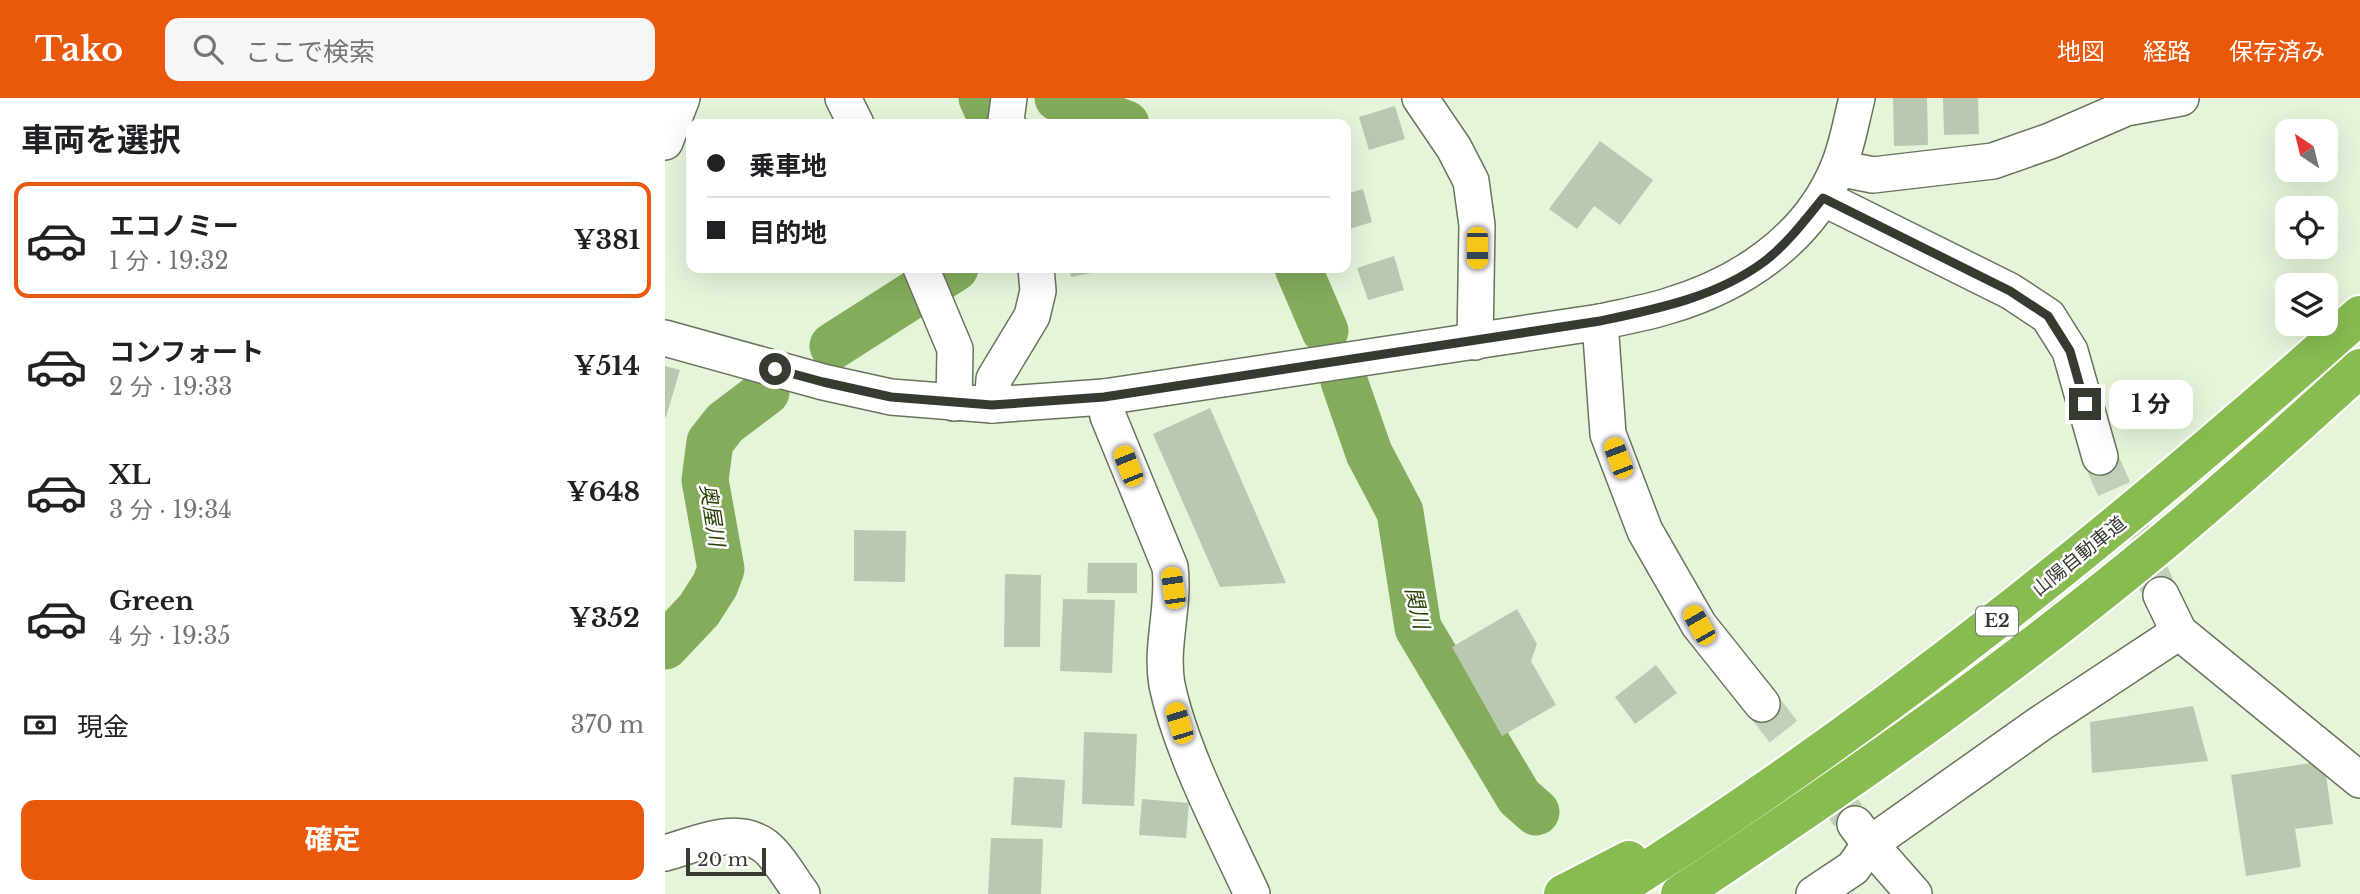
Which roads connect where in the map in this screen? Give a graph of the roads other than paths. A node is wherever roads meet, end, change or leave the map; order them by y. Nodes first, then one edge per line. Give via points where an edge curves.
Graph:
1 (682, 98) edge
2 (843, 98) edge
3 (1420, 98) edge
4 (1857, 98) edge
5 (2181, 98) edge
6 (854, 119) edge
7 (665, 142) edge
8 (1831, 183) junction
9 (923, 273) edge
10 (1036, 273) edge
11 (2360, 315) edge
12 (1600, 321) junction
13 (665, 338) edge
14 (1475, 342) junction
15 (2360, 368) edge
16 (1104, 397) junction
17 (954, 403) junction
18 (992, 405) junction
19 (2100, 457) tunnel mouth
20 (2161, 595) tunnel mouth
21 (2179, 632) junction
22 (1762, 704) tunnel mouth
23 (1905, 741) junction
24 (2360, 780) edge
25 (1760, 794) junction
26 (1862, 834) junction
27 (665, 853) edge
28 (802, 894) edge
29 (1252, 894) edge
30 (1563, 894) edge
31 (1609, 894) edge
32 (1680, 894) edge
33 (1702, 894) edge
34 (1814, 894) edge
35 (1914, 894) edge

1 - 7 street
2 - 6 street
3 - 14 street via 1471,181 1477,225
4 - 8 street
5 - 8 street via 2126,108 1993,161
8 - 12 street via 1799,229 1764,261 1720,288 1667,307
8 - 19 street via 2048,316 2070,351
9 - 17 street via 955,349
10 - 18 street via 1038,291 1031,316 994,379
11 - 25 highway, 山陽自動車道 / E2 via 2134,512 2022,602
12 - 14 street
12 - 22 street via 1608,434 1645,531 1699,625
13 - 17 street via 823,382 891,397
14 - 16 street
15 - 23 highway, E2 via 2156,548
16 - 18 street
16 - 29 street via 1170,567 1173,588 1165,652 1167,684 1185,743
17 - 18 street
20 - 21 street
21 - 24 street
21 - 26 street
23 - 32 highway, E2
23 - 33 highway
25 - 30 highway
25 - 31 highway, 山陽自動車道 / E2
26 - 34 street via 1853,868
26 - 35 street
27 - 28 street via 732,835 751,839 766,847

